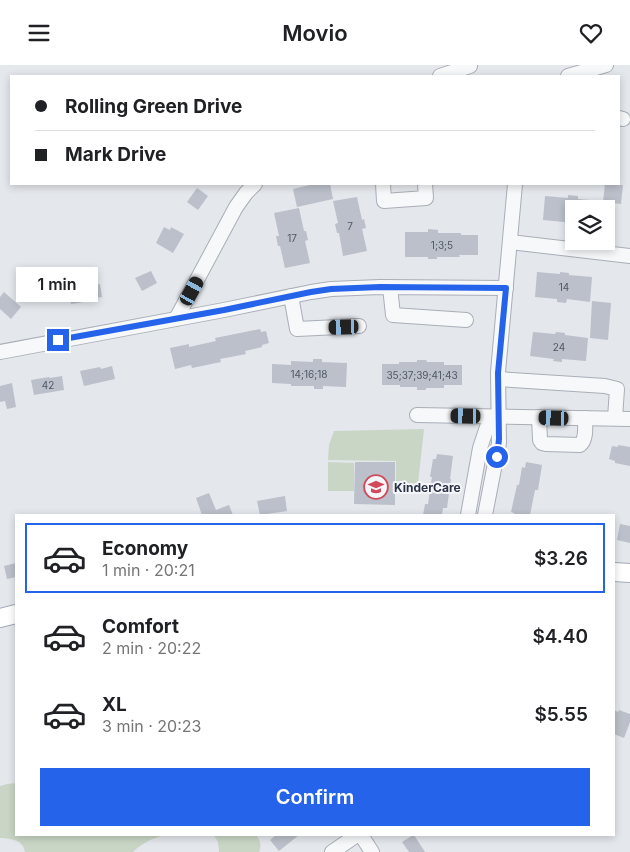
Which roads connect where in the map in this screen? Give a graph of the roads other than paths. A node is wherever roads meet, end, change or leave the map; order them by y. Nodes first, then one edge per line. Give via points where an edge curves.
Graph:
1 (606, 65) edge
2 (470, 66) edge
3 (443, 75) edge
4 (571, 75) edge
5 (254, 185) edge
6 (383, 185) edge
7 (425, 185) edge
8 (515, 185) edge
9 (510, 243) junction
10 (630, 256) edge
11 (390, 287) junction
12 (506, 288) junction
13 (291, 296) junction
14 (176, 319) junction
15 (466, 320) dead end
16 (359, 326) dead end
17 (0, 352) edge
18 (498, 379) junction
19 (417, 415) dead end
20 (499, 417) junction
21 (539, 417) junction
22 (585, 418) junction
23 (615, 418) junction
24 (630, 419) edge
25 (468, 514) edge
26 (485, 514) edge
27 (615, 572) edge
28 (630, 573) edge
29 (15, 614) edge
30 (0, 619) edge
31 (357, 836) edge
32 (360, 836) edge
33 (332, 852) edge
34 (372, 852) edge

1 - 4 street
2 - 3 street
5 - 14 street via 236,207
6 - 7 street via 384,201 426,198
8 - 9 street
9 - 10 street
9 - 12 street
11 - 12 street
11 - 13 street via 331,289
11 - 15 street via 393,315
12 - 18 street
13 - 14 street
13 - 16 street via 296,329
14 - 17 street
18 - 20 street
18 - 23 street via 617,389
19 - 20 street
20 - 21 street
20 - 25 street via 487,427 480,448
20 - 26 street via 498,453
21 - 22 street
21 - 22 street via 542,443 580,445 585,440
22 - 23 street
23 - 24 street
27 - 28 main road
29 - 30 main road
31 - 33 street
32 - 34 street

